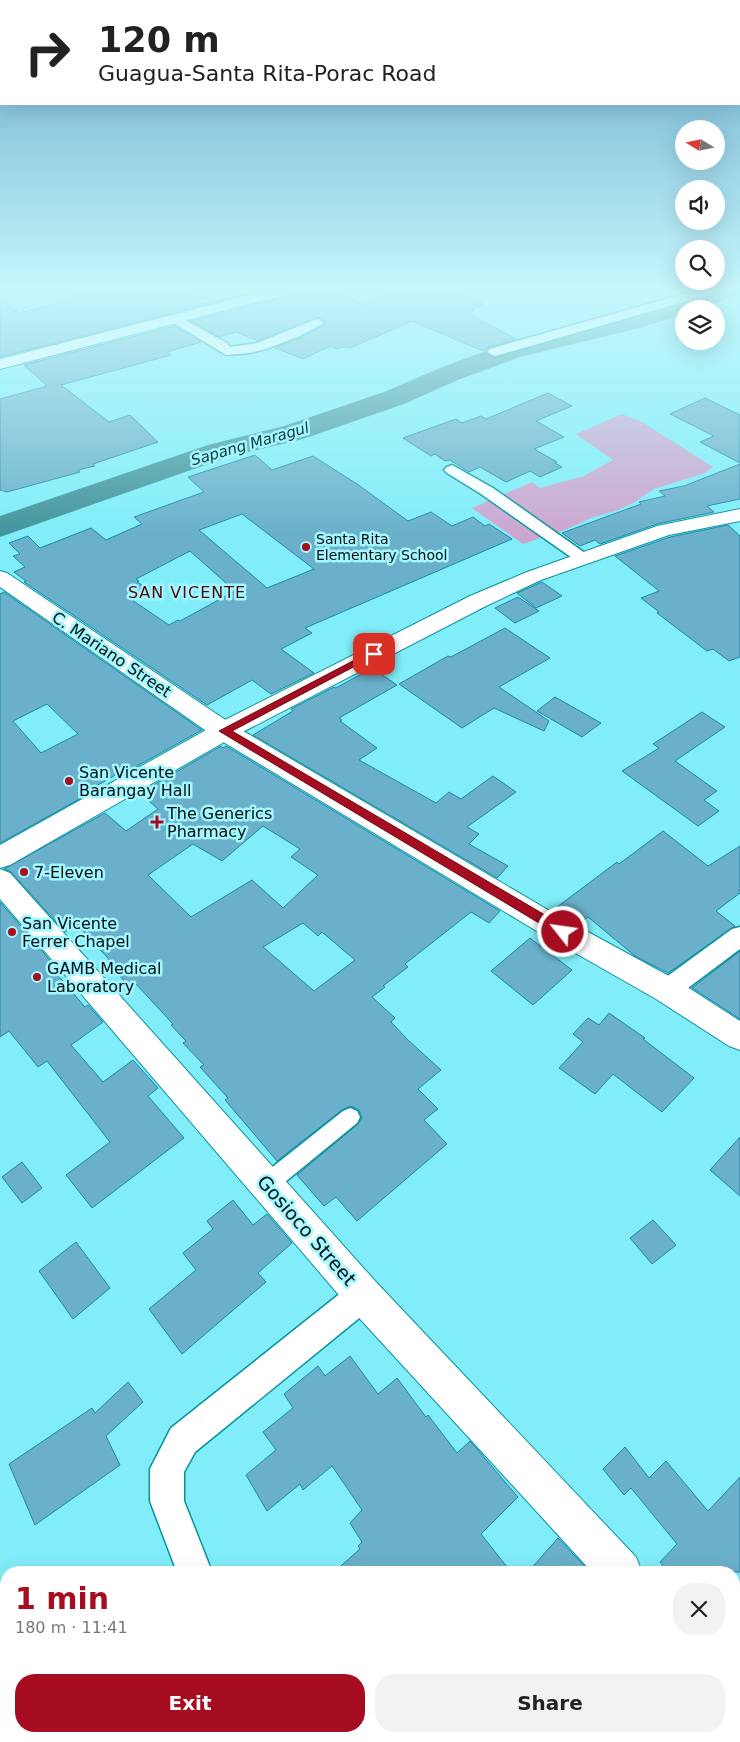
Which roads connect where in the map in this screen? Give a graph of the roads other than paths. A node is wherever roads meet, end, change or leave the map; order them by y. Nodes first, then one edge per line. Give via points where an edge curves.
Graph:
1 (452, 470) dead end
2 (740, 515) edge
3 (584, 558) junction
4 (0, 577) edge
5 (224, 731) junction
6 (0, 858) edge
7 (0, 880) edge
8 (740, 936) edge
9 (667, 990) junction
10 (740, 1036) edge
11 (350, 1117) dead end
12 (267, 1184) junction
13 (363, 1295) junction
14 (192, 1566) edge
15 (615, 1566) edge

1 - 3 street
2 - 3 street via 664,530
3 - 5 street via 478,601
4 - 5 street, C. Mariano Street
5 - 6 street
5 - 9 street, C. Mariano Street via 545,922
7 - 12 street, Gosioco Street
8 - 9 street
9 - 10 street, C. Mariano Street
11 - 12 street
12 - 13 street, Gosioco Street
13 - 14 street via 183,1440 167,1468 167,1501
13 - 15 street, Gosioco Street

